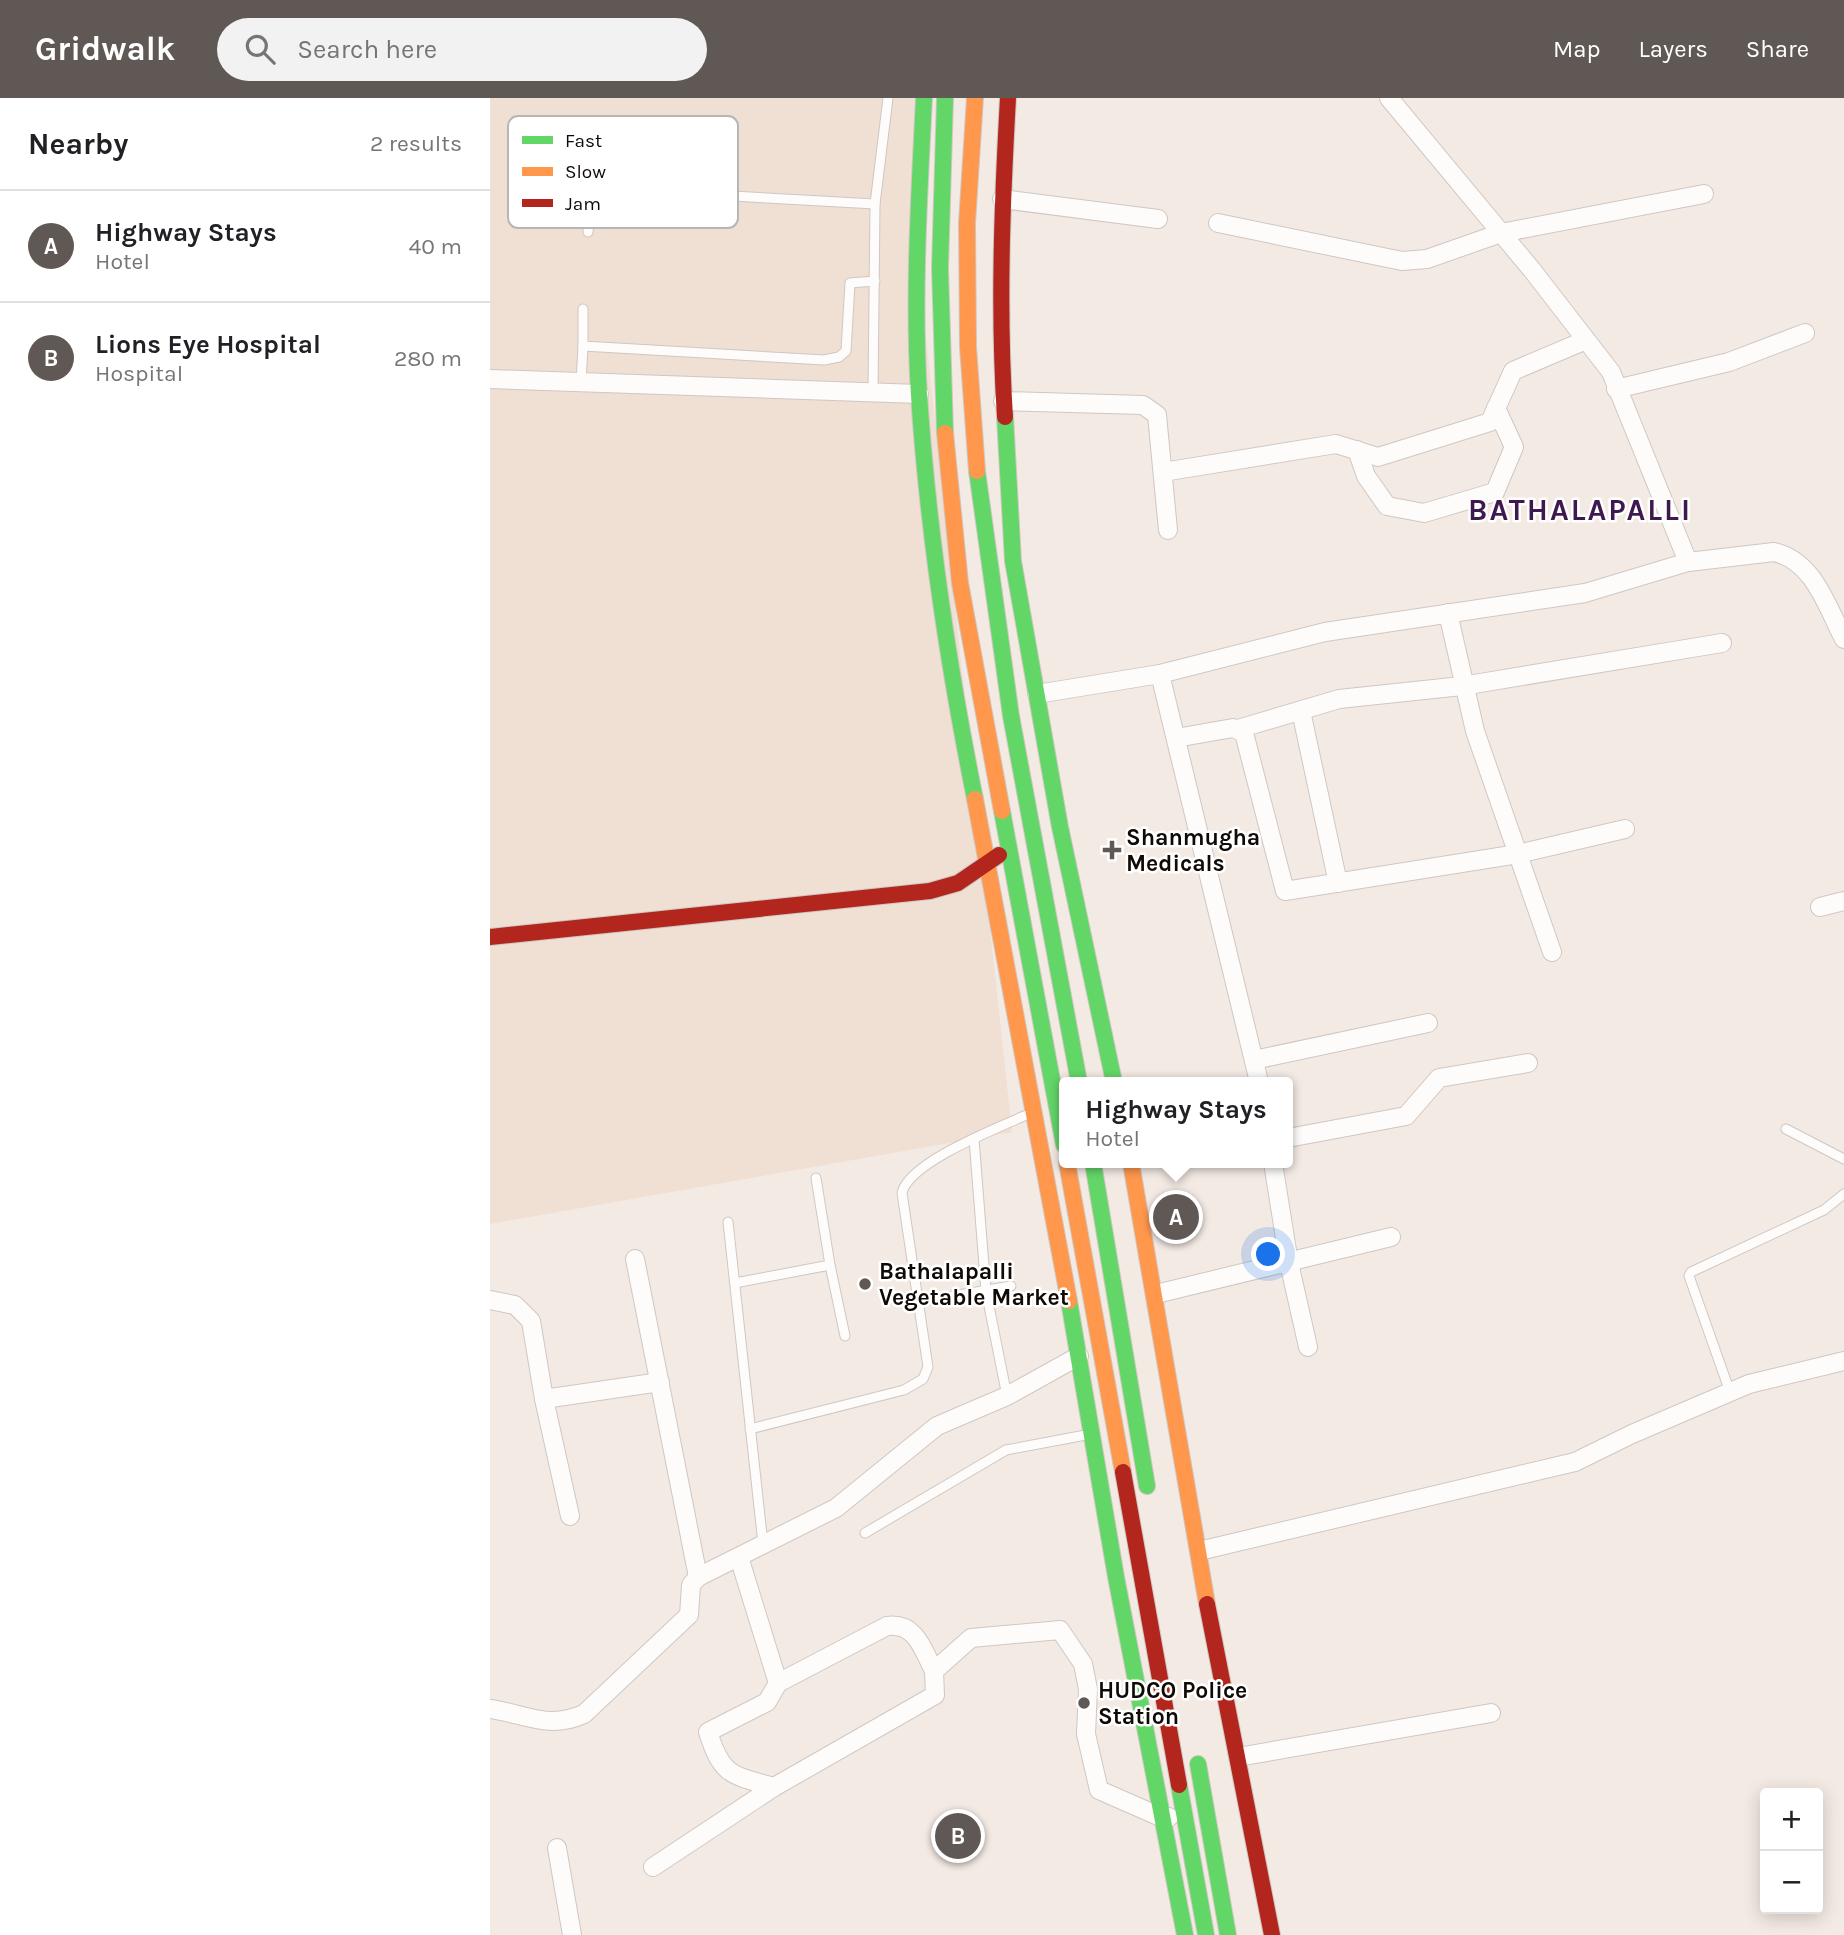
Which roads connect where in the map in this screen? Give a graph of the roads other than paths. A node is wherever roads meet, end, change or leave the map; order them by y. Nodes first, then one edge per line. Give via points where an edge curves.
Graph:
1 (888, 98) edge
2 (925, 98) edge
3 (945, 98) edge
4 (975, 98) edge
5 (1009, 98) edge
6 (1389, 98) edge
7 (1704, 194) dead end
8 (738, 196) edge
9 (1002, 199) junction
10 (875, 204) junction
11 (1158, 219) dead end
12 (1218, 223) dead end
13 (589, 228) edge
14 (588, 232) dead end
15 (1502, 233) junction
16 (875, 281) junction
17 (583, 309) dead end
18 (1805, 333) dead end
19 (1586, 340) junction
20 (583, 346) junction
21 (490, 379) edge
22 (581, 382) junction
23 (1616, 389) junction
24 (873, 393) junction
25 (919, 394) junction
26 (1003, 401) junction
27 (1496, 408) junction
28 (1357, 450) junction
29 (1163, 472) junction
30 (1168, 530) dead end
31 (1688, 562) junction
32 (1448, 613) junction
33 (1844, 639) edge
34 (1722, 643) dead end
35 (1160, 674) junction
36 (1462, 686) junction
37 (1037, 695) junction
38 (1301, 711) junction
39 (1238, 729) junction
40 (1177, 738) junction
41 (1029, 800) junction
42 (1060, 827) junction
43 (1625, 829) dead end
44 (1009, 847) junction
45 (1518, 854) junction
46 (987, 864) junction
47 (1338, 883) junction
48 (1844, 901) edge
49 (1819, 907) dead end
50 (490, 937) edge
51 (1552, 951) dead end
52 (1428, 1023) dead end
53 (1254, 1060) junction
54 (1528, 1063) dead end
55 (1078, 1077) edge
56 (1113, 1077) edge
57 (1258, 1077) edge
58 (1034, 1111) junction
59 (1059, 1118) edge
60 (1786, 1129) dead end
61 (1293, 1137) edge
62 (974, 1139) junction
63 (1844, 1159) edge
64 (1068, 1168) edge
65 (1094, 1168) edge
66 (1132, 1168) edge
67 (1274, 1168) edge
68 (816, 1178) dead end
69 (1844, 1194) edge
70 (728, 1222) dead end
71 (1391, 1237) dead end
72 (635, 1259) dead end
73 (1289, 1263) junction
74 (830, 1265) junction
75 (734, 1283) junction
76 (1011, 1286) dead end
77 (986, 1291) junction
78 (1156, 1294) junction
79 (490, 1300) edge
80 (918, 1302) junction
81 (845, 1336) dead end
82 (1308, 1348) dead end
83 (1079, 1356) junction
84 (1844, 1362) edge
85 (660, 1382) junction
86 (1730, 1392) junction
87 (1007, 1396) junction
88 (544, 1399) junction
89 (750, 1429) junction
90 (1092, 1433) junction
91 (1150, 1497) dead end
92 (570, 1516) dead end
93 (865, 1534) dead end
94 (763, 1546) junction
95 (1199, 1551) junction
96 (739, 1558) junction
97 (698, 1577) junction
98 (934, 1671) junction
99 (778, 1683) junction
100 (490, 1709) edge
101 (1490, 1713) dead end
102 (1195, 1750) dead end
103 (1238, 1758) junction
104 (774, 1787) junction
105 (1184, 1814) junction
106 (1163, 1818) junction
107 (557, 1848) dead end
108 (653, 1867) dead end
109 (572, 1935) edge
110 (1185, 1935) edge
111 (1206, 1935) edge
112 (1228, 1935) edge
113 (1272, 1935) edge

1 - 10 lane
2 - 25 main road via 916,273
3 - 44 main road via 938,211 942,403 974,666
4 - 41 main road via 967,242 972,433 987,568
5 - 9 main road
6 - 15 street
7 - 15 street
8 - 10 lane
9 - 11 street
9 - 26 main road
10 - 16 lane
12 - 15 street via 1402,261 1427,259
13 - 14 lane
15 - 19 street
16 - 20 lane via 850,283 846,351 839,357 824,360
16 - 24 lane
17 - 20 lane
18 - 23 street via 1729,362
19 - 23 street via 1611,372
19 - 27 street via 1513,371
20 - 22 lane
21 - 22 street
22 - 24 street
23 - 31 street
24 - 25 street
25 - 46 main road via 949,669
26 - 29 street via 1147,406 1157,415
26 - 37 main road via 1013,561
27 - 28 street via 1490,422 1378,457
27 - 28 street via 1514,447 1495,492 1424,513 1387,506 1366,476
28 - 29 street via 1336,444
29 - 30 street
31 - 32 street via 1585,593
31 - 33 street via 1774,552 1786,556 1810,573
32 - 35 street via 1325,632
32 - 36 street
34 - 36 street
35 - 37 street
35 - 40 street
36 - 38 street via 1339,699
36 - 45 street
37 - 42 main road
38 - 39 street
38 - 47 street
39 - 40 street
39 - 47 street via 1244,733 1285,891
40 - 53 street
41 - 42 main road
41 - 55 main road
42 - 56 main road
43 - 45 street
44 - 46 main road
44 - 59 main road
45 - 47 street
45 - 51 street
46 - 50 main road via 958,883 930,891
46 - 58 main road
48 - 49 street
52 - 53 street
53 - 57 street
54 - 61 street via 1445,1076 1413,1110 1395,1120
58 - 62 lane
58 - 83 main road
60 - 63 lane
62 - 77 lane
62 - 80 lane via 913,1174 904,1185
64 - 105 main road
65 - 91 main road
66 - 78 main road
67 - 73 street
68 - 74 lane
69 - 86 lane via 1824,1210 1691,1272
70 - 75 lane
71 - 73 street
72 - 85 street
73 - 78 street
73 - 82 street
74 - 75 lane
74 - 81 lane
75 - 89 lane
76 - 77 lane
77 - 80 lane
77 - 87 lane
78 - 95 main road
79 - 88 street via 515,1305 531,1321
80 - 89 lane via 928,1367 915,1385
83 - 87 street
83 - 90 main road
84 - 86 street
85 - 88 street
85 - 97 street
86 - 95 street via 1575,1462
87 - 94 street via 937,1426 836,1507
88 - 92 street
89 - 94 lane
90 - 93 lane via 1006,1450
90 - 106 main road
94 - 96 street
95 - 103 main road
96 - 97 street
96 - 99 street
97 - 100 street via 691,1585 690,1615 584,1714 546,1723
98 - 99 street via 914,1632 897,1624
98 - 104 street via 935,1695
98 - 106 street via 971,1638 1060,1630 1083,1664 1088,1689 1086,1734 1099,1790
99 - 104 street via 768,1702 708,1732 717,1761 738,1776
101 - 103 street
102 - 112 main road
103 - 113 main road
104 - 108 street
105 - 106 street
105 - 111 main road
106 - 110 main road
107 - 109 street

